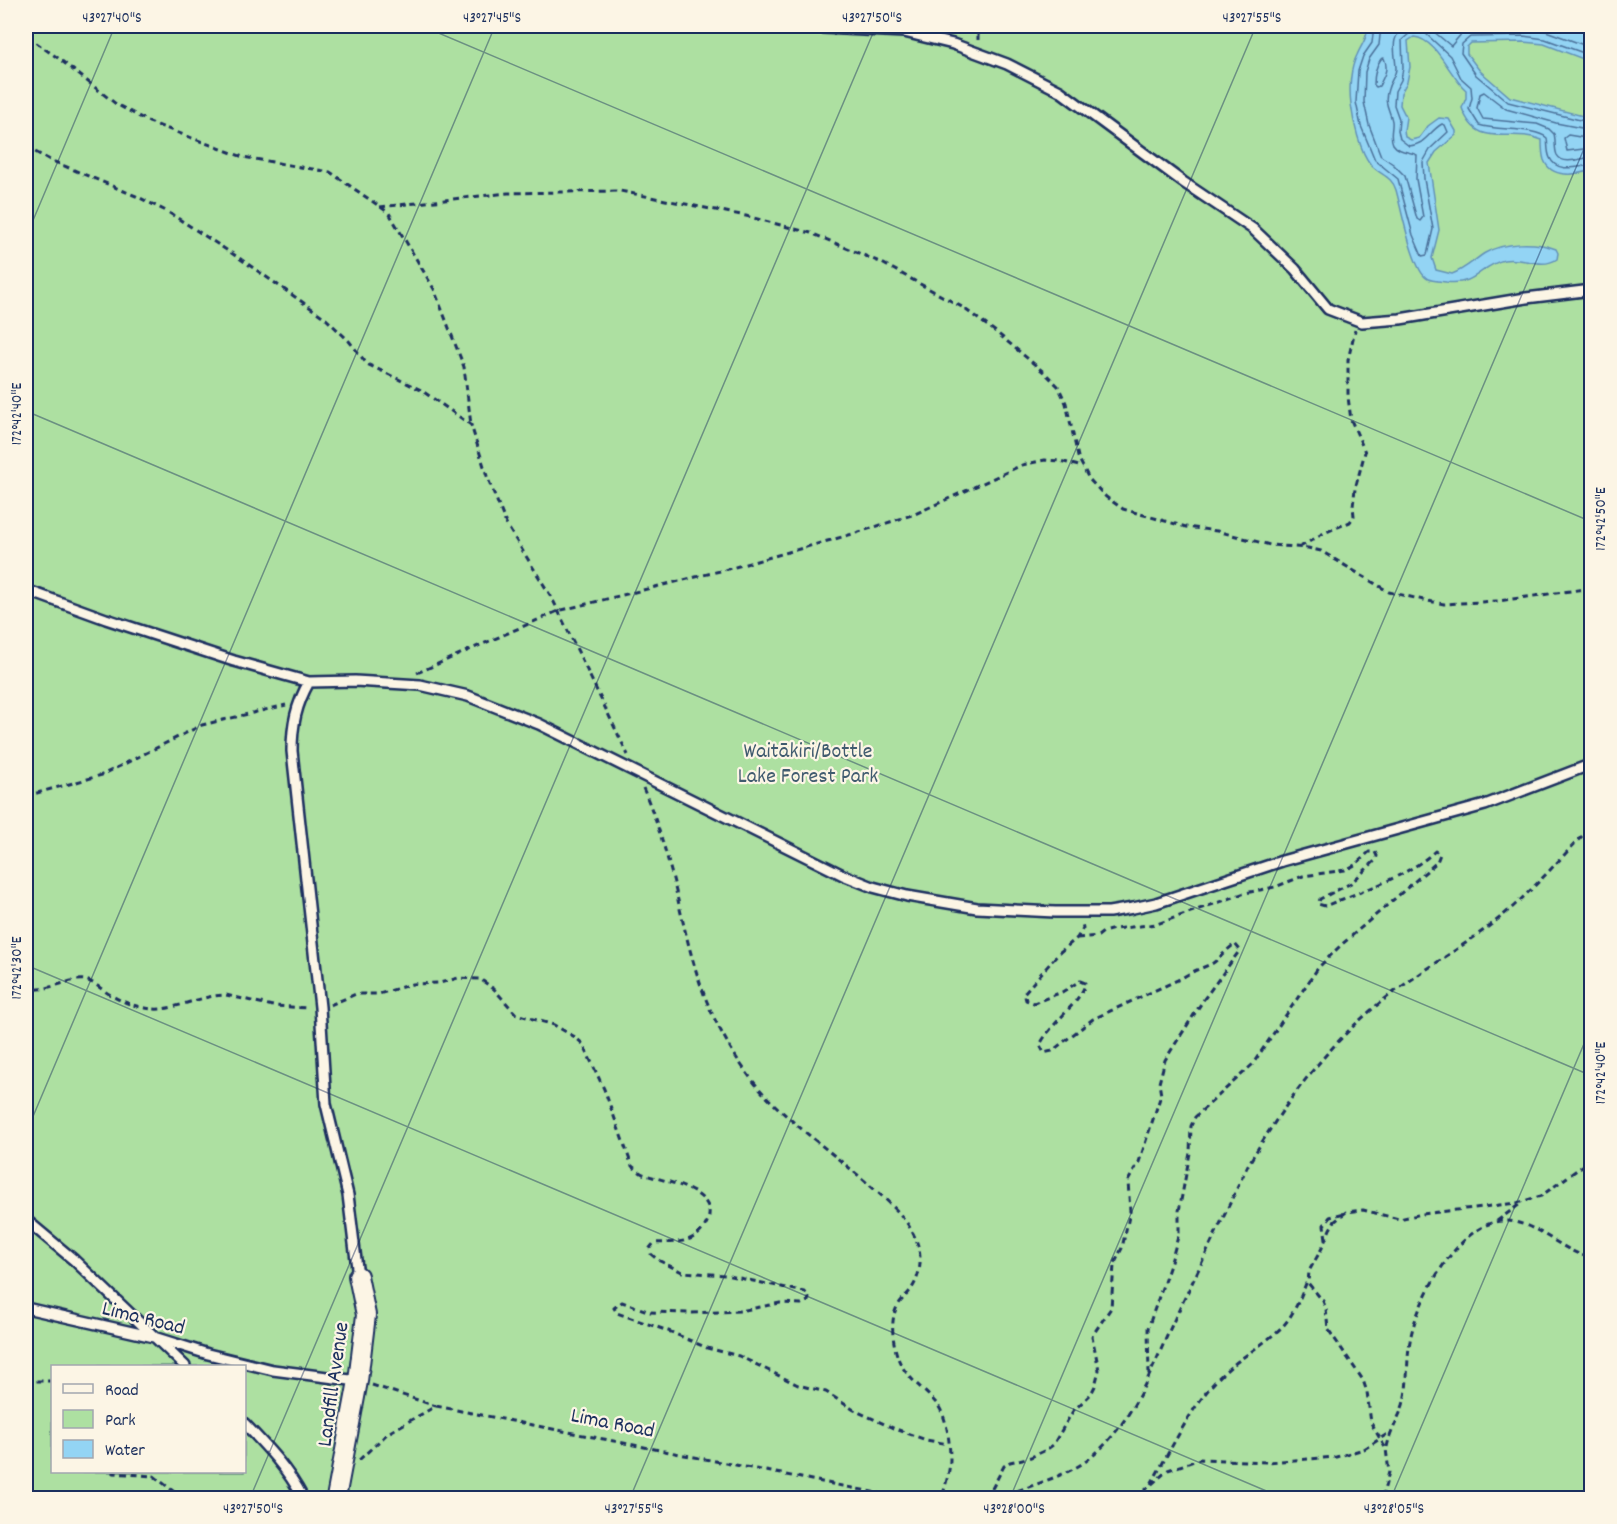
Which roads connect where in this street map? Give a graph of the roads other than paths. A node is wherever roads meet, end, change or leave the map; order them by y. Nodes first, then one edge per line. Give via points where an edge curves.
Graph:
1 (782, 26) edge
2 (1592, 290) edge
3 (26, 590) edge
4 (309, 682) junction
5 (1592, 764) edge
6 (26, 1220) edge
7 (358, 1276) joint
8 (26, 1308) edge
9 (154, 1336) junction
10 (184, 1365) edge
11 (358, 1381) junction
12 (246, 1425) edge
13 (339, 1490) edge
14 (303, 1498) edge

1 - 2 lane via 904,32 953,44 1007,64 1060,91 1183,183 1253,229 1295,269 1328,309 1362,322
3 - 4 lane via 234,661
4 - 5 lane via 420,685 468,696 538,724 873,887 928,901 1012,912 1109,912 1156,903 1282,861 1485,806
4 - 7 lane via 298,703 292,751 320,1007 326,1104 348,1195
6 - 9 lane
7 - 11 street, Landfill Avenue via 366,1315
8 - 9 lane, Lima Road
9 - 10 lane
9 - 11 lane, Lima Road via 273,1370
11 - 13 street, Landfill Avenue
12 - 14 lane via 275,1454

